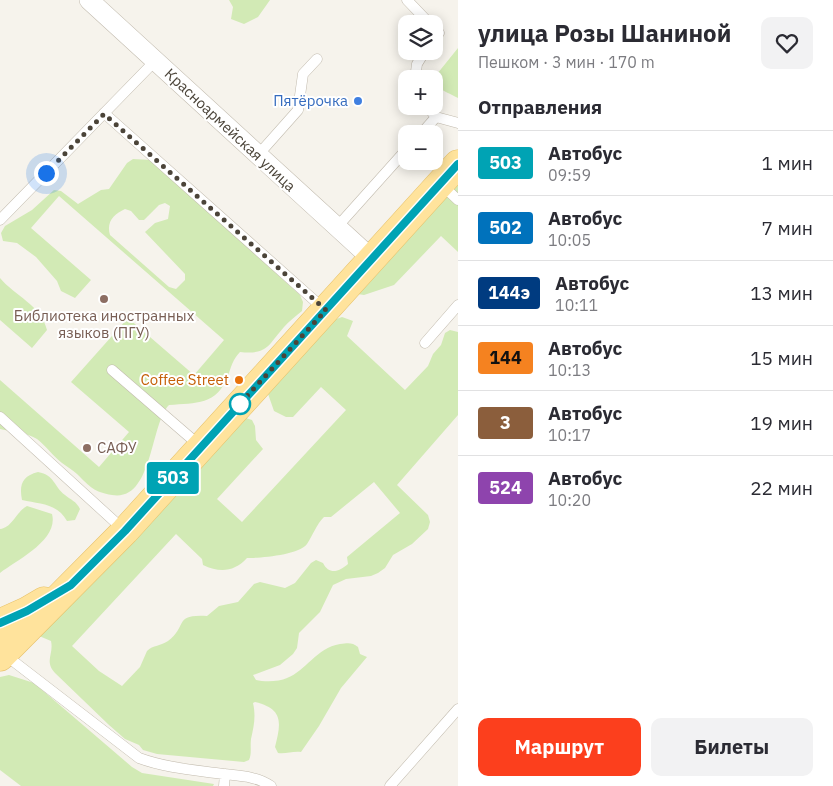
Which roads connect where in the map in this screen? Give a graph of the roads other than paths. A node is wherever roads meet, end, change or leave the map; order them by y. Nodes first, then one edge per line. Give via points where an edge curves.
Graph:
1 (89, 0) edge
2 (407, 0) edge
3 (421, 15) edge
4 (317, 60) dead end
5 (156, 61) junction
6 (104, 114) junction
7 (436, 117) joint
8 (458, 123) edge
9 (429, 125) edge
10 (258, 155) junction
11 (398, 159) edge
12 (452, 183) edge
13 (1, 216) edge
14 (337, 227) junction
15 (372, 259) junction
16 (458, 305) edge
17 (326, 310) junction
18 (424, 343) dead end
19 (112, 370) dead end
20 (0, 417) edge
21 (201, 447) junction
22 (125, 531) junction
23 (71, 585) junction
24 (0, 623) edge
25 (1, 654) edge
26 (458, 709) edge
27 (225, 774) junction
28 (224, 786) edge
29 (271, 786) edge
30 (390, 786) edge

1 - 5 street, Красноармейская улица
2 - 3 lane
4 - 10 lane via 303,74 298,110
5 - 6 lane
5 - 10 street, Красноармейская улица
6 - 13 lane
6 - 17 lane
7 - 8 lane
7 - 9 lane
10 - 14 street, Красноармейская улица
11 - 14 lane
12 - 15 main road
14 - 15 street, Красноармейская улица
15 - 17 main road
16 - 18 lane
17 - 21 main road
19 - 21 lane
20 - 22 lane
21 - 22 main road
22 - 23 main road
23 - 24 main road
23 - 25 main road
25 - 27 lane via 139,758 156,764
26 - 30 lane
27 - 28 lane
27 - 29 lane via 254,778

